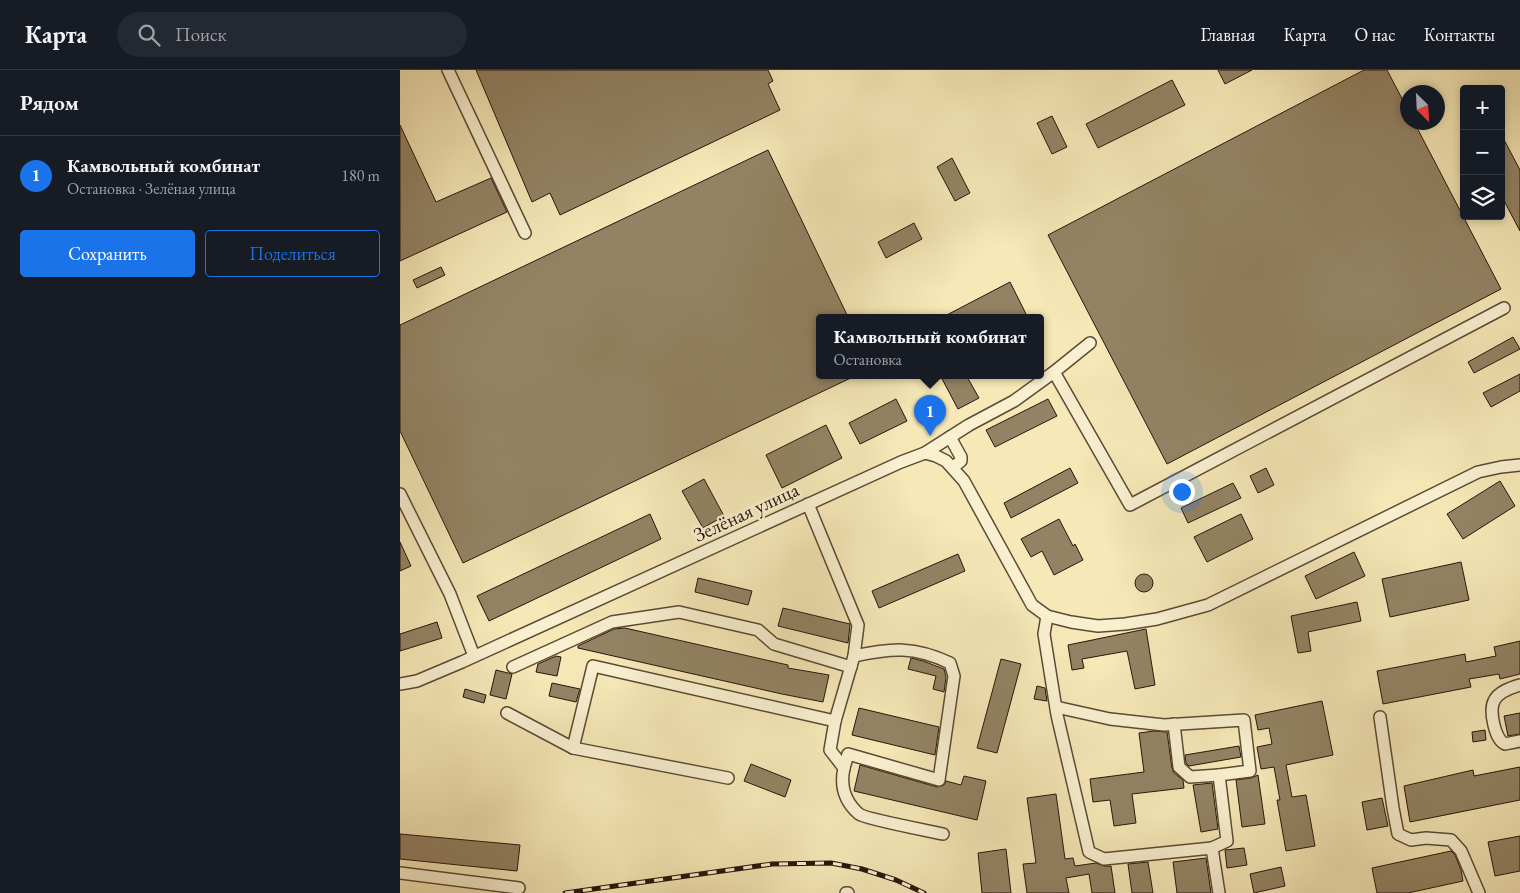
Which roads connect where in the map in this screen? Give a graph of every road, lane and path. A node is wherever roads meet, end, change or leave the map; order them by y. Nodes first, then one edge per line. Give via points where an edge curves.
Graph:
1 (448, 70) edge
2 (525, 233) dead end
3 (1504, 308) dead end
4 (1090, 343) dead end
5 (1054, 372) junction
6 (950, 437) junction
7 (925, 453) junction
8 (1520, 465) edge
9 (953, 467) junction
10 (400, 494) edge
11 (808, 504) junction
12 (1047, 616) junction
13 (474, 656) junction
14 (853, 662) junction
15 (513, 667) dead end
16 (400, 684) edge
17 (1520, 685) edge
18 (1056, 707) junction
19 (507, 713) dead end
20 (1380, 716) dead end
21 (835, 721) junction
22 (1174, 724) junction
23 (1520, 742) edge
24 (573, 748) junction
25 (844, 768) junction
26 (1219, 775) junction
27 (728, 778) dead end
28 (943, 834) dead end
29 (1212, 848) junction
30 (400, 873) edge
31 (519, 888) dead end
32 (1219, 893) edge
33 (1479, 893) edge

1 - 2 street
3 - 5 street via 1130,505
4 - 5 street, Зелёная улица
5 - 6 street, Зелёная улица via 1014,401
6 - 7 street, Зелёная улица
6 - 9 street via 961,457
7 - 9 street
7 - 11 street, Зелёная улица
8 - 12 street via 1478,472 1208,605 1157,619 1098,626
9 - 12 street via 964,481 1032,605
10 - 13 street via 450,594
11 - 13 street, Зелёная улица
11 - 14 street via 858,624
12 - 18 street via 1044,634
13 - 16 street, Зелёная улица via 417,681
14 - 15 street via 774,644 758,630 679,612 612,622
14 - 21 street
14 - 25 street via 883,650 908,650 931,654 950,663 954,676 939,780 848,754
17 - 23 street via 1499,695 1492,707 1498,739 1505,744
18 - 22 street via 1110,719
18 - 29 street via 1089,852 1104,859
19 - 24 street
20 - 33 street via 1398,834 1410,840 1451,840 1461,851
21 - 24 street via 593,666
21 - 25 street via 830,750
22 - 26 street via 1179,767 1190,777
22 - 26 street via 1244,720 1250,771
24 - 27 street
25 - 28 street via 844,796 860,815
26 - 29 street via 1226,841
29 - 32 street
30 - 31 street

